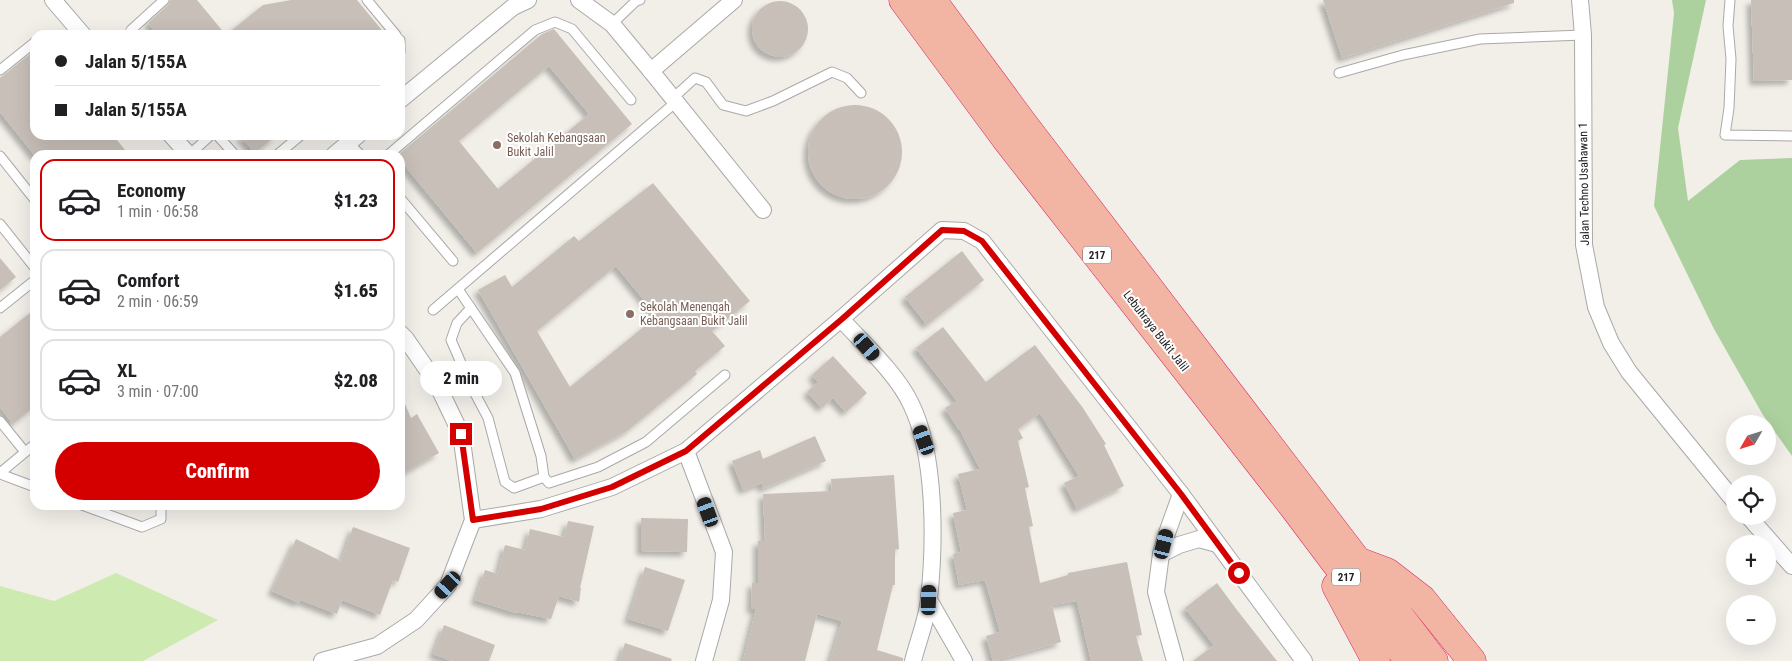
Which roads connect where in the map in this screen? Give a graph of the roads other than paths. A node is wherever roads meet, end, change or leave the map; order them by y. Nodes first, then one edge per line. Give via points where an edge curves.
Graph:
1 (53, 0) edge
2 (164, 0) edge
3 (367, 0) edge
4 (528, 0) edge
5 (579, 0) edge
6 (640, 0) edge
7 (734, 0) edge
8 (903, 0) edge
9 (932, 0) edge
10 (1580, 0) edge
11 (1730, 0) edge
12 (612, 24) junction
13 (79, 30) edge
14 (131, 30) edge
15 (392, 30) edge
16 (1583, 34) junction
17 (30, 46) edge
18 (0, 70) edge
19 (652, 70) junction
20 (1339, 74) dead end
21 (861, 93) dead end
22 (405, 96) edge
23 (631, 100) dead end
24 (674, 100) junction
25 (1792, 136) edge
26 (176, 140) edge
27 (206, 140) edge
28 (222, 140) edge
29 (295, 140) edge
30 (352, 140) edge
31 (184, 150) edge
32 (194, 150) edge
33 (230, 150) edge
34 (283, 150) edge
35 (340, 150) edge
36 (394, 150) edge
37 (0, 156) edge
38 (30, 194) edge
39 (405, 204) edge
40 (763, 210) dead end
41 (0, 224) edge
42 (453, 261) dead end
43 (30, 262) edge
44 (30, 284) edge
45 (458, 289) junction
46 (0, 308) edge
47 (471, 308) junction
48 (433, 310) dead end
49 (842, 319) junction
50 (405, 338) edge
51 (725, 375) dead end
52 (0, 420) edge
53 (30, 448) edge
54 (686, 451) junction
55 (25, 452) junction
56 (0, 474) edge
57 (544, 477) junction
58 (30, 486) edge
59 (1726, 491) edge
60 (1181, 494) junction
61 (1294, 508) junction
62 (96, 510) edge
63 (161, 510) edge
64 (473, 520) junction
65 (1756, 525) edge
66 (1217, 544) junction
67 (1161, 554) junction
68 (1359, 561) junction
69 (1792, 566) edge
70 (929, 600) junction
71 (1407, 647) edge
72 (322, 661) edge
73 (704, 661) edge
74 (913, 661) edge
75 (964, 661) edge
76 (1174, 661) edge
77 (1304, 661) edge
78 (1376, 661) edge
79 (1434, 661) edge
80 (1472, 661) edge

1 - 13 street
2 - 14 lane
3 - 15 lane
4 - 22 street via 513,7
5 - 12 street
6 - 12 lane
7 - 19 street
8 - 61 highway, Lebuhraya Bukit Jalil / 217 via 1005,138
9 - 68 highway, Lebuhraya Bukit Jalil / 217
10 - 16 street, Jalan Techno Usahawan 1
11 - 25 lane via 1731,59 1725,135
12 - 19 street
16 - 20 lane via 1480,39
16 - 59 street, Jalan Techno Usahawan 1 via 1584,245 1596,307 1629,372
17 - 18 lane
19 - 24 street
21 - 24 lane via 847,78 832,72 746,111 723,106 706,82 695,78
23 - 36 lane via 572,29 555,22 535,30
24 - 40 street
24 - 45 lane
26 - 31 street
27 - 32 lane
28 - 33 lane
29 - 34 lane
30 - 35 street
37 - 38 lane
39 - 42 lane
41 - 43 lane
44 - 46 lane
45 - 47 lane
45 - 48 lane
47 - 57 lane via 515,373 541,456
47 - 57 lane via 457,323 451,340 488,418 505,482 514,488
49 - 54 street
49 - 60 street via 942,230 964,231 982,241
49 - 70 street via 890,373 911,404 924,440 933,514
50 - 64 street via 437,384 461,434
51 - 57 lane via 646,442 598,467 549,483
52 - 55 lane
53 - 55 lane
54 - 64 street via 603,490 541,509
54 - 73 street via 724,552 721,600
55 - 56 lane
56 - 58 lane
60 - 66 street
60 - 67 street
61 - 71 highway, Lebuhraya Bukit Jalil / 217
61 - 78 highway
62 - 63 lane via 142,527 161,519
64 - 72 street via 448,585 416,620 377,646
65 - 69 street
66 - 67 street via 1199,539
66 - 77 street
67 - 76 street via 1156,592
68 - 71 highway, Lebuhraya Bukit Jalil / 217
68 - 80 highway via 1387,572 1422,599
70 - 74 street
70 - 75 street
71 - 79 highway, Lebuhraya Bukit Jalil / 217

